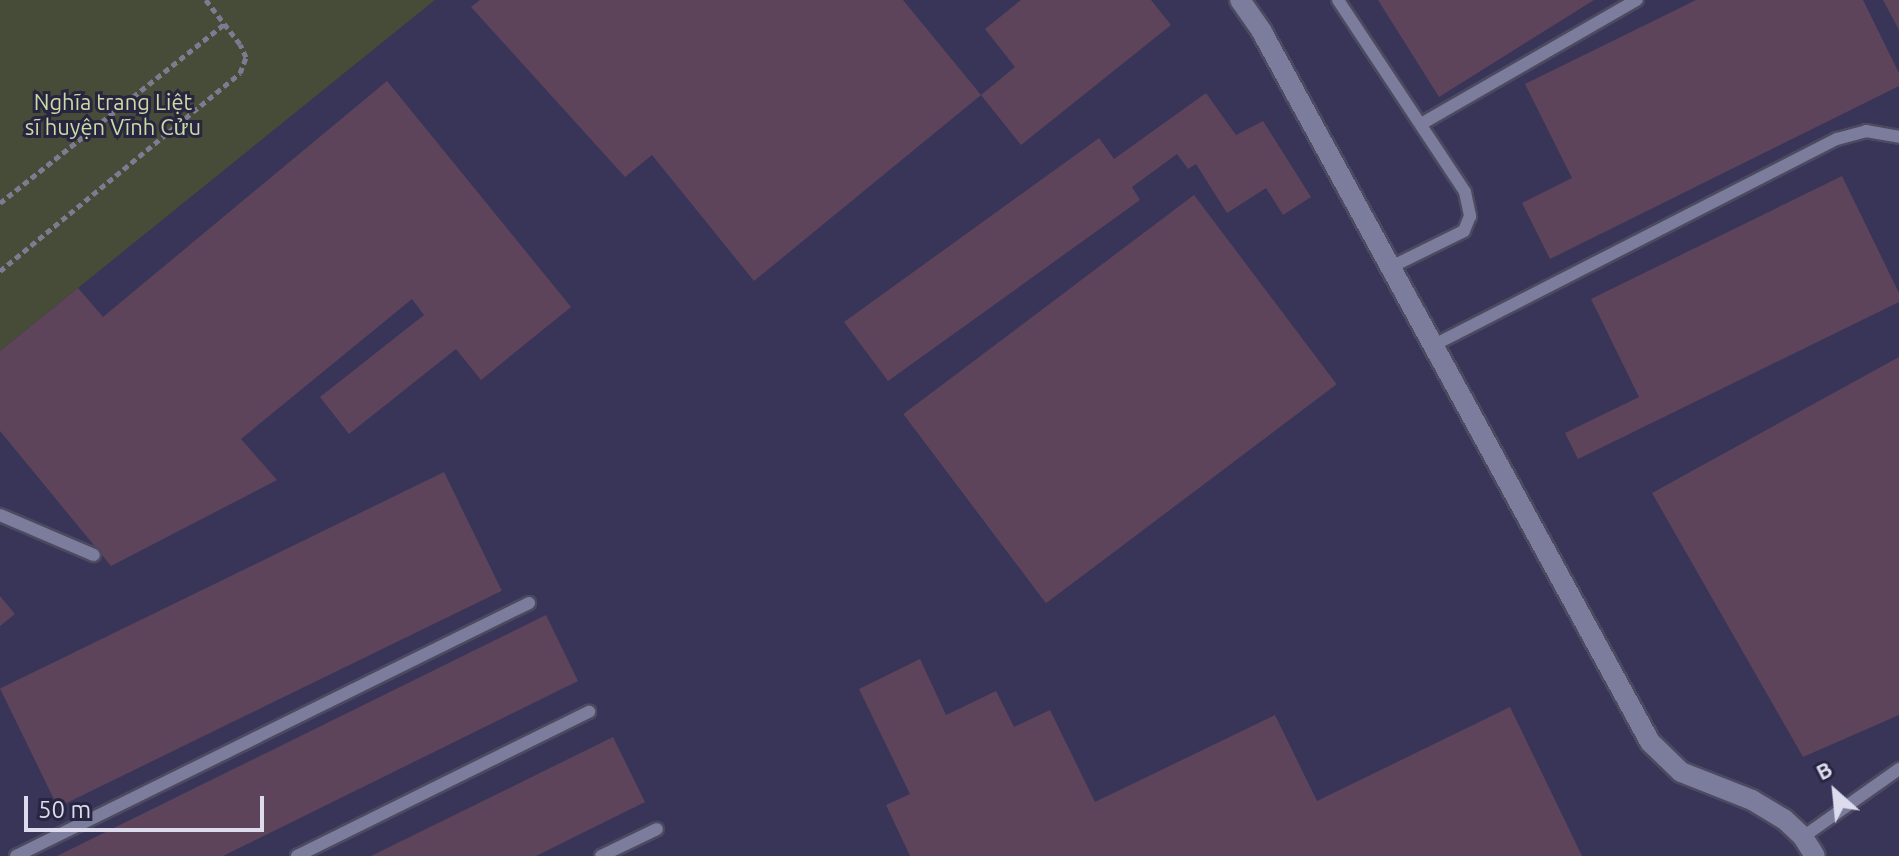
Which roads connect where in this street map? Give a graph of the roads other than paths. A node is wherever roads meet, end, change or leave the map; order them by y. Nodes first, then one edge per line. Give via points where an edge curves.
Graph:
1 (1240, 0) edge
2 (1338, 0) edge
3 (1637, 0) edge
4 (1421, 124) junction
5 (1899, 137) edge
6 (1389, 268) junction
7 (1432, 346) junction
8 (0, 515) edge
9 (94, 555) dead end
10 (529, 603) dead end
11 (589, 712) dead end
12 (1899, 769) edge
13 (657, 829) dead end
14 (1803, 837) junction
15 (16, 856) edge
16 (297, 856) edge
17 (601, 856) edge
18 (1815, 856) edge

1 - 6 street
2 - 4 lane
3 - 4 lane
4 - 6 lane via 1465,192 1470,216 1464,231
5 - 7 lane via 1866,131 1837,139
6 - 7 street
7 - 14 street via 1650,742 1681,772 1752,800
8 - 9 lane
10 - 15 lane
11 - 16 lane
12 - 14 lane
13 - 17 lane
14 - 18 street

